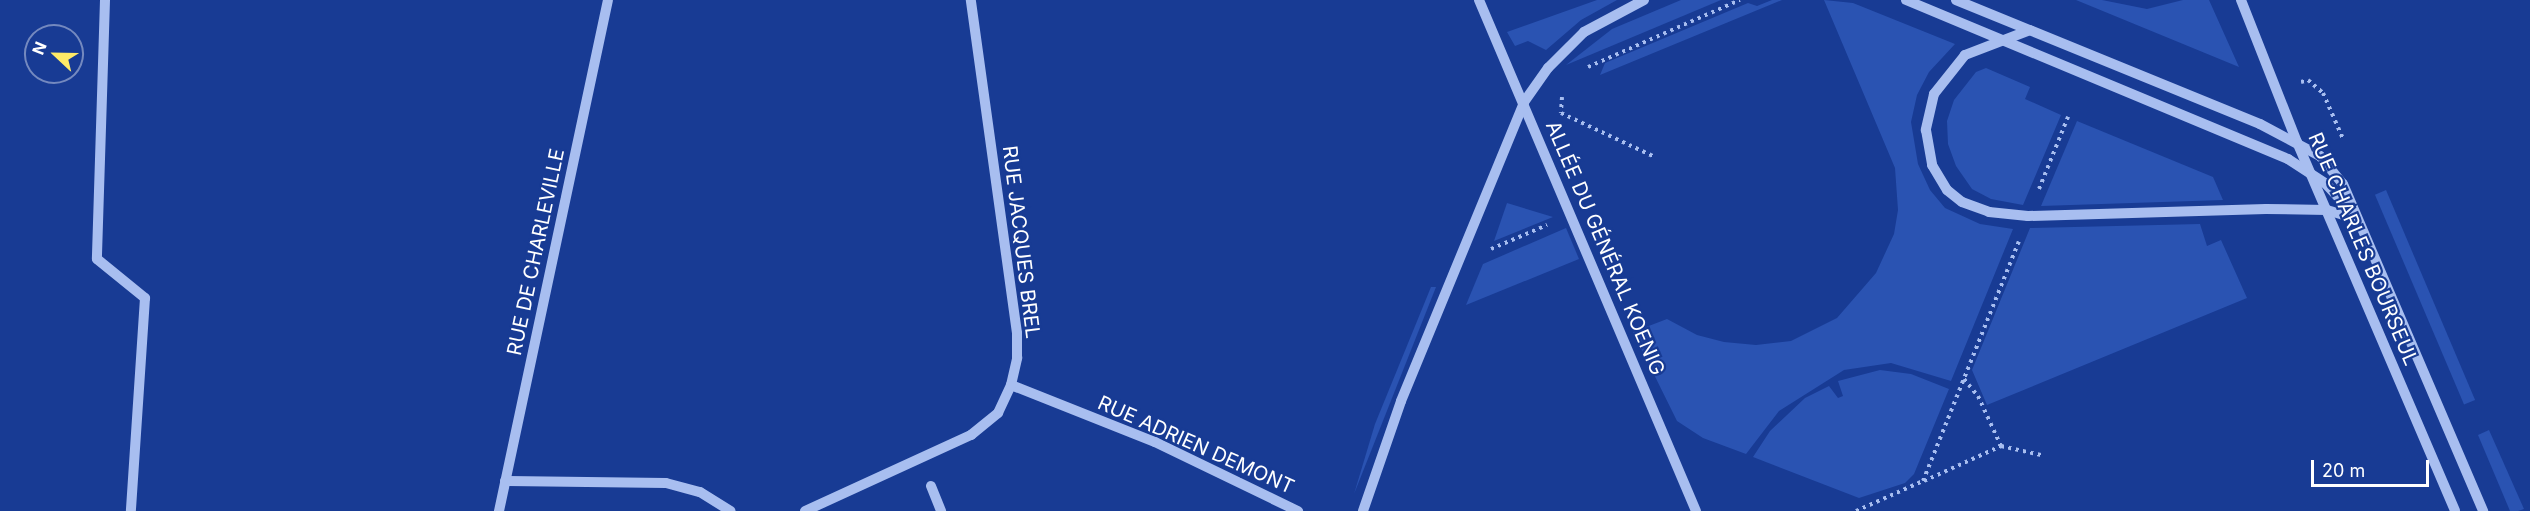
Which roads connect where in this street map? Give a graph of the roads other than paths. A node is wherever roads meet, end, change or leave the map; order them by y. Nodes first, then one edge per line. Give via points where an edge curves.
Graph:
1 (105, 0) edge
2 (608, 0) edge
3 (971, 0) edge
4 (1479, 0) edge
5 (1644, 0) edge
6 (1956, 0) edge
7 (2241, 0) edge
8 (1912, 1) edge
9 (2030, 30) junction
10 (2002, 40) junction
11 (1524, 102) junction
12 (2297, 142) junction
13 (2312, 174) junction
14 (2327, 210) junction
15 (2357, 219) junction
16 (1011, 385) junction
17 (506, 481) junction
18 (931, 486) dead end
19 (131, 511) edge
20 (499, 511) edge
21 (730, 511) edge
22 (805, 511) edge
23 (941, 511) edge
24 (1298, 511) edge
25 (1363, 511) edge
26 (1696, 511) edge
27 (2455, 511) edge
28 (2482, 511) edge

1 - 19 street via 97,259 145,298
2 - 17 street, RUE DE CHARLEVILLE
3 - 16 street, RUE JACQUES BREL via 1017,333
4 - 11 street, ALLÉE DU GÉNÉRAL KOENIG
5 - 11 street via 1584,32 1552,63
6 - 9 street
7 - 12 street, RUE CHARLES BOURSEUL
8 - 10 street
9 - 10 street
9 - 12 street
10 - 13 street via 2228,132
10 - 14 street via 1965,56 1943,78 1928,112 1928,147 1936,174 1954,197 1989,212 2028,216
11 - 25 street via 1401,401
11 - 26 street, ALLÉE DU GÉNÉRAL KOENIG
12 - 13 street, RUE CHARLES BOURSEUL
12 - 15 street via 2335,171
13 - 14 street, RUE CHARLES BOURSEUL
13 - 15 street via 2336,193
14 - 15 street
14 - 27 street, RUE CHARLES BOURSEUL
15 - 28 street
16 - 22 street, RUE JACQUES BREL via 998,413 971,435
16 - 24 street, RUE ADRIEN DEMONT via 1155,442
17 - 20 street, RUE DE CHARLEVILLE
17 - 21 street via 666,483 700,492
18 - 23 street

